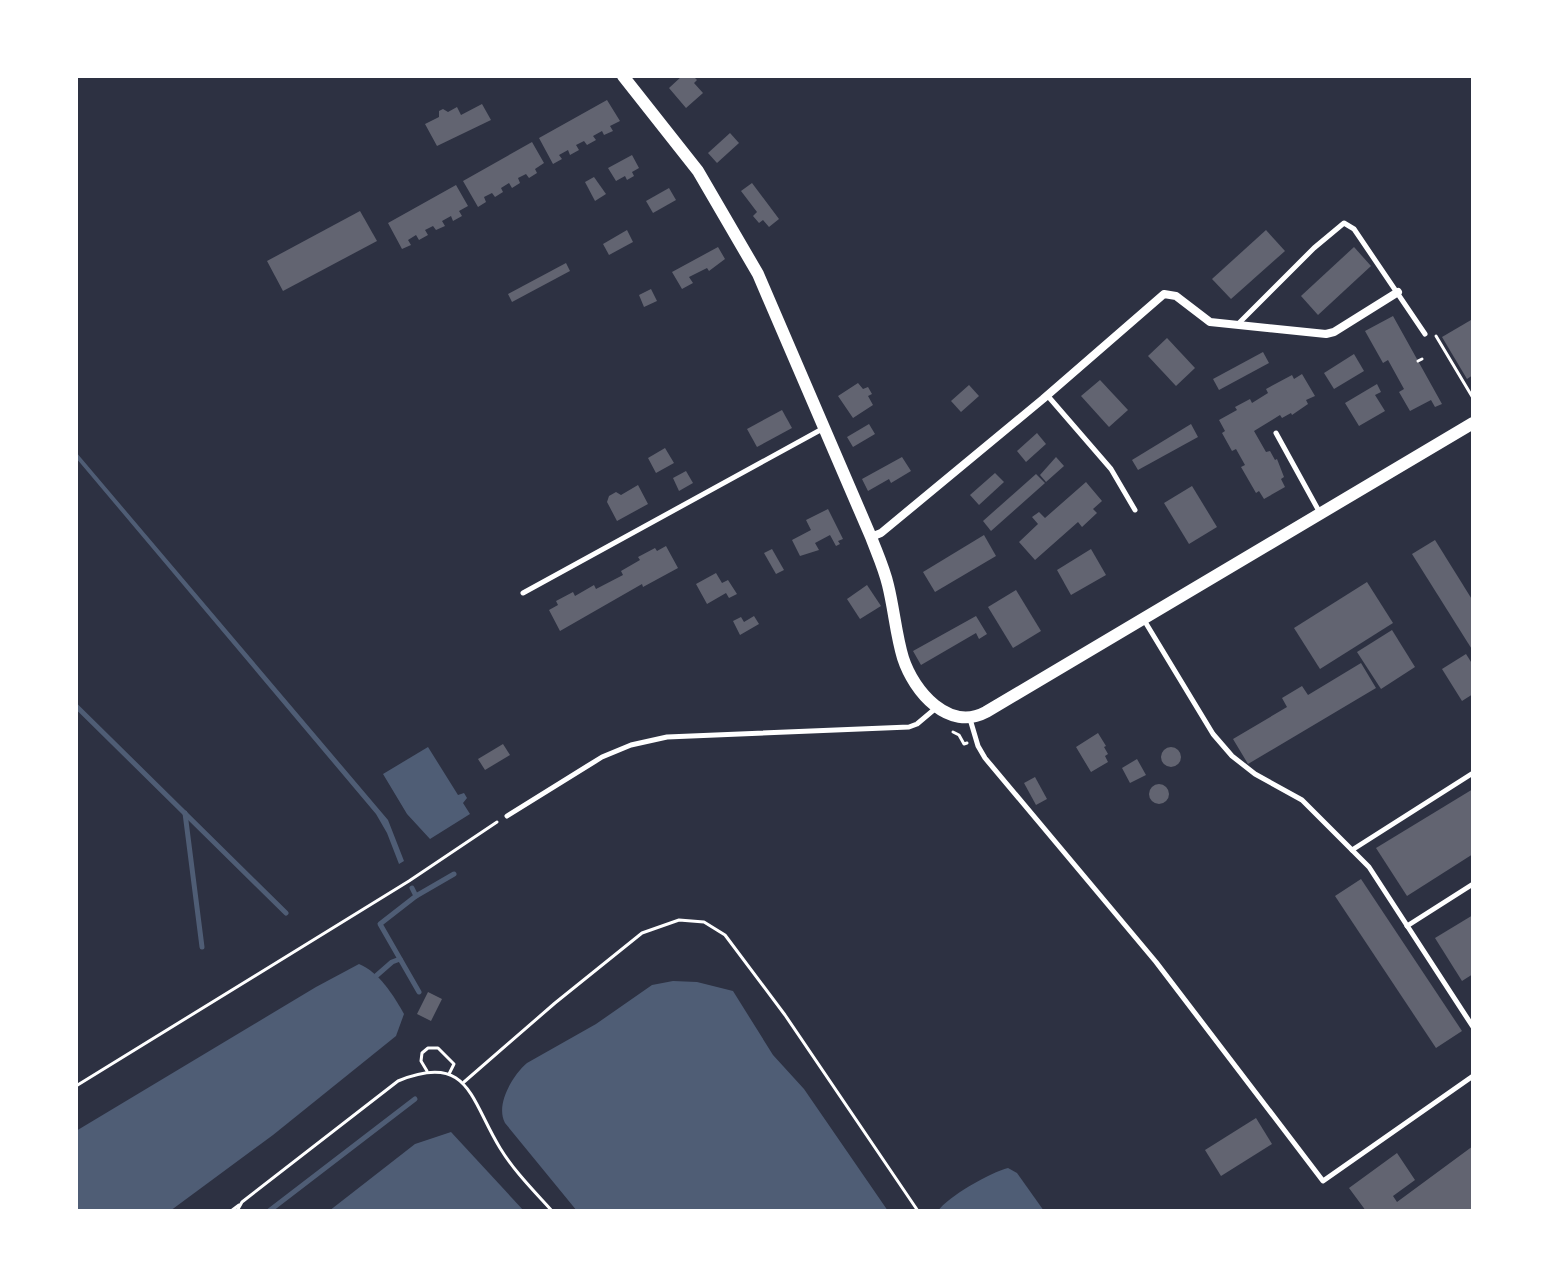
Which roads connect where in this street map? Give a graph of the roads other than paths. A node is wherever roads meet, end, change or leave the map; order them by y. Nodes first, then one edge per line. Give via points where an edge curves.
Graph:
1 (623, 76) edge
2 (1398, 292) junction
3 (1239, 323) junction
4 (1425, 334) dead end
5 (1047, 395) junction
6 (1473, 423) edge
7 (825, 428) junction
8 (1276, 433) dead end
9 (1135, 510) dead end
10 (1321, 513) junction
11 (871, 537) junction
12 (523, 593) dead end
13 (1143, 619) junction
14 (937, 707) junction
15 (970, 719) junction
16 (1473, 773) edge
17 (507, 816) road end
18 (1352, 850) junction
19 (1473, 884) edge
20 (1407, 926) junction
21 (1473, 1027) edge
22 (1473, 1076) edge

1 - 7 street via 690,159 742,245
2 - 3 street via 1326,334
2 - 3 lane via 1354,229 1344,223
2 - 4 lane
3 - 5 street via 1210,322 1176,296 1164,294
5 - 9 lane via 1111,469
5 - 11 street
6 - 10 street
7 - 11 street
7 - 12 lane
8 - 10 lane
10 - 13 street
11 - 14 street via 903,658
13 - 15 street
13 - 18 lane via 1232,756 1302,800
14 - 15 street
14 - 17 lane via 909,727 667,737 631,745
15 - 22 lane via 988,761 1156,962 1323,1181
16 - 18 lane
18 - 20 lane
19 - 20 lane
20 - 21 lane

